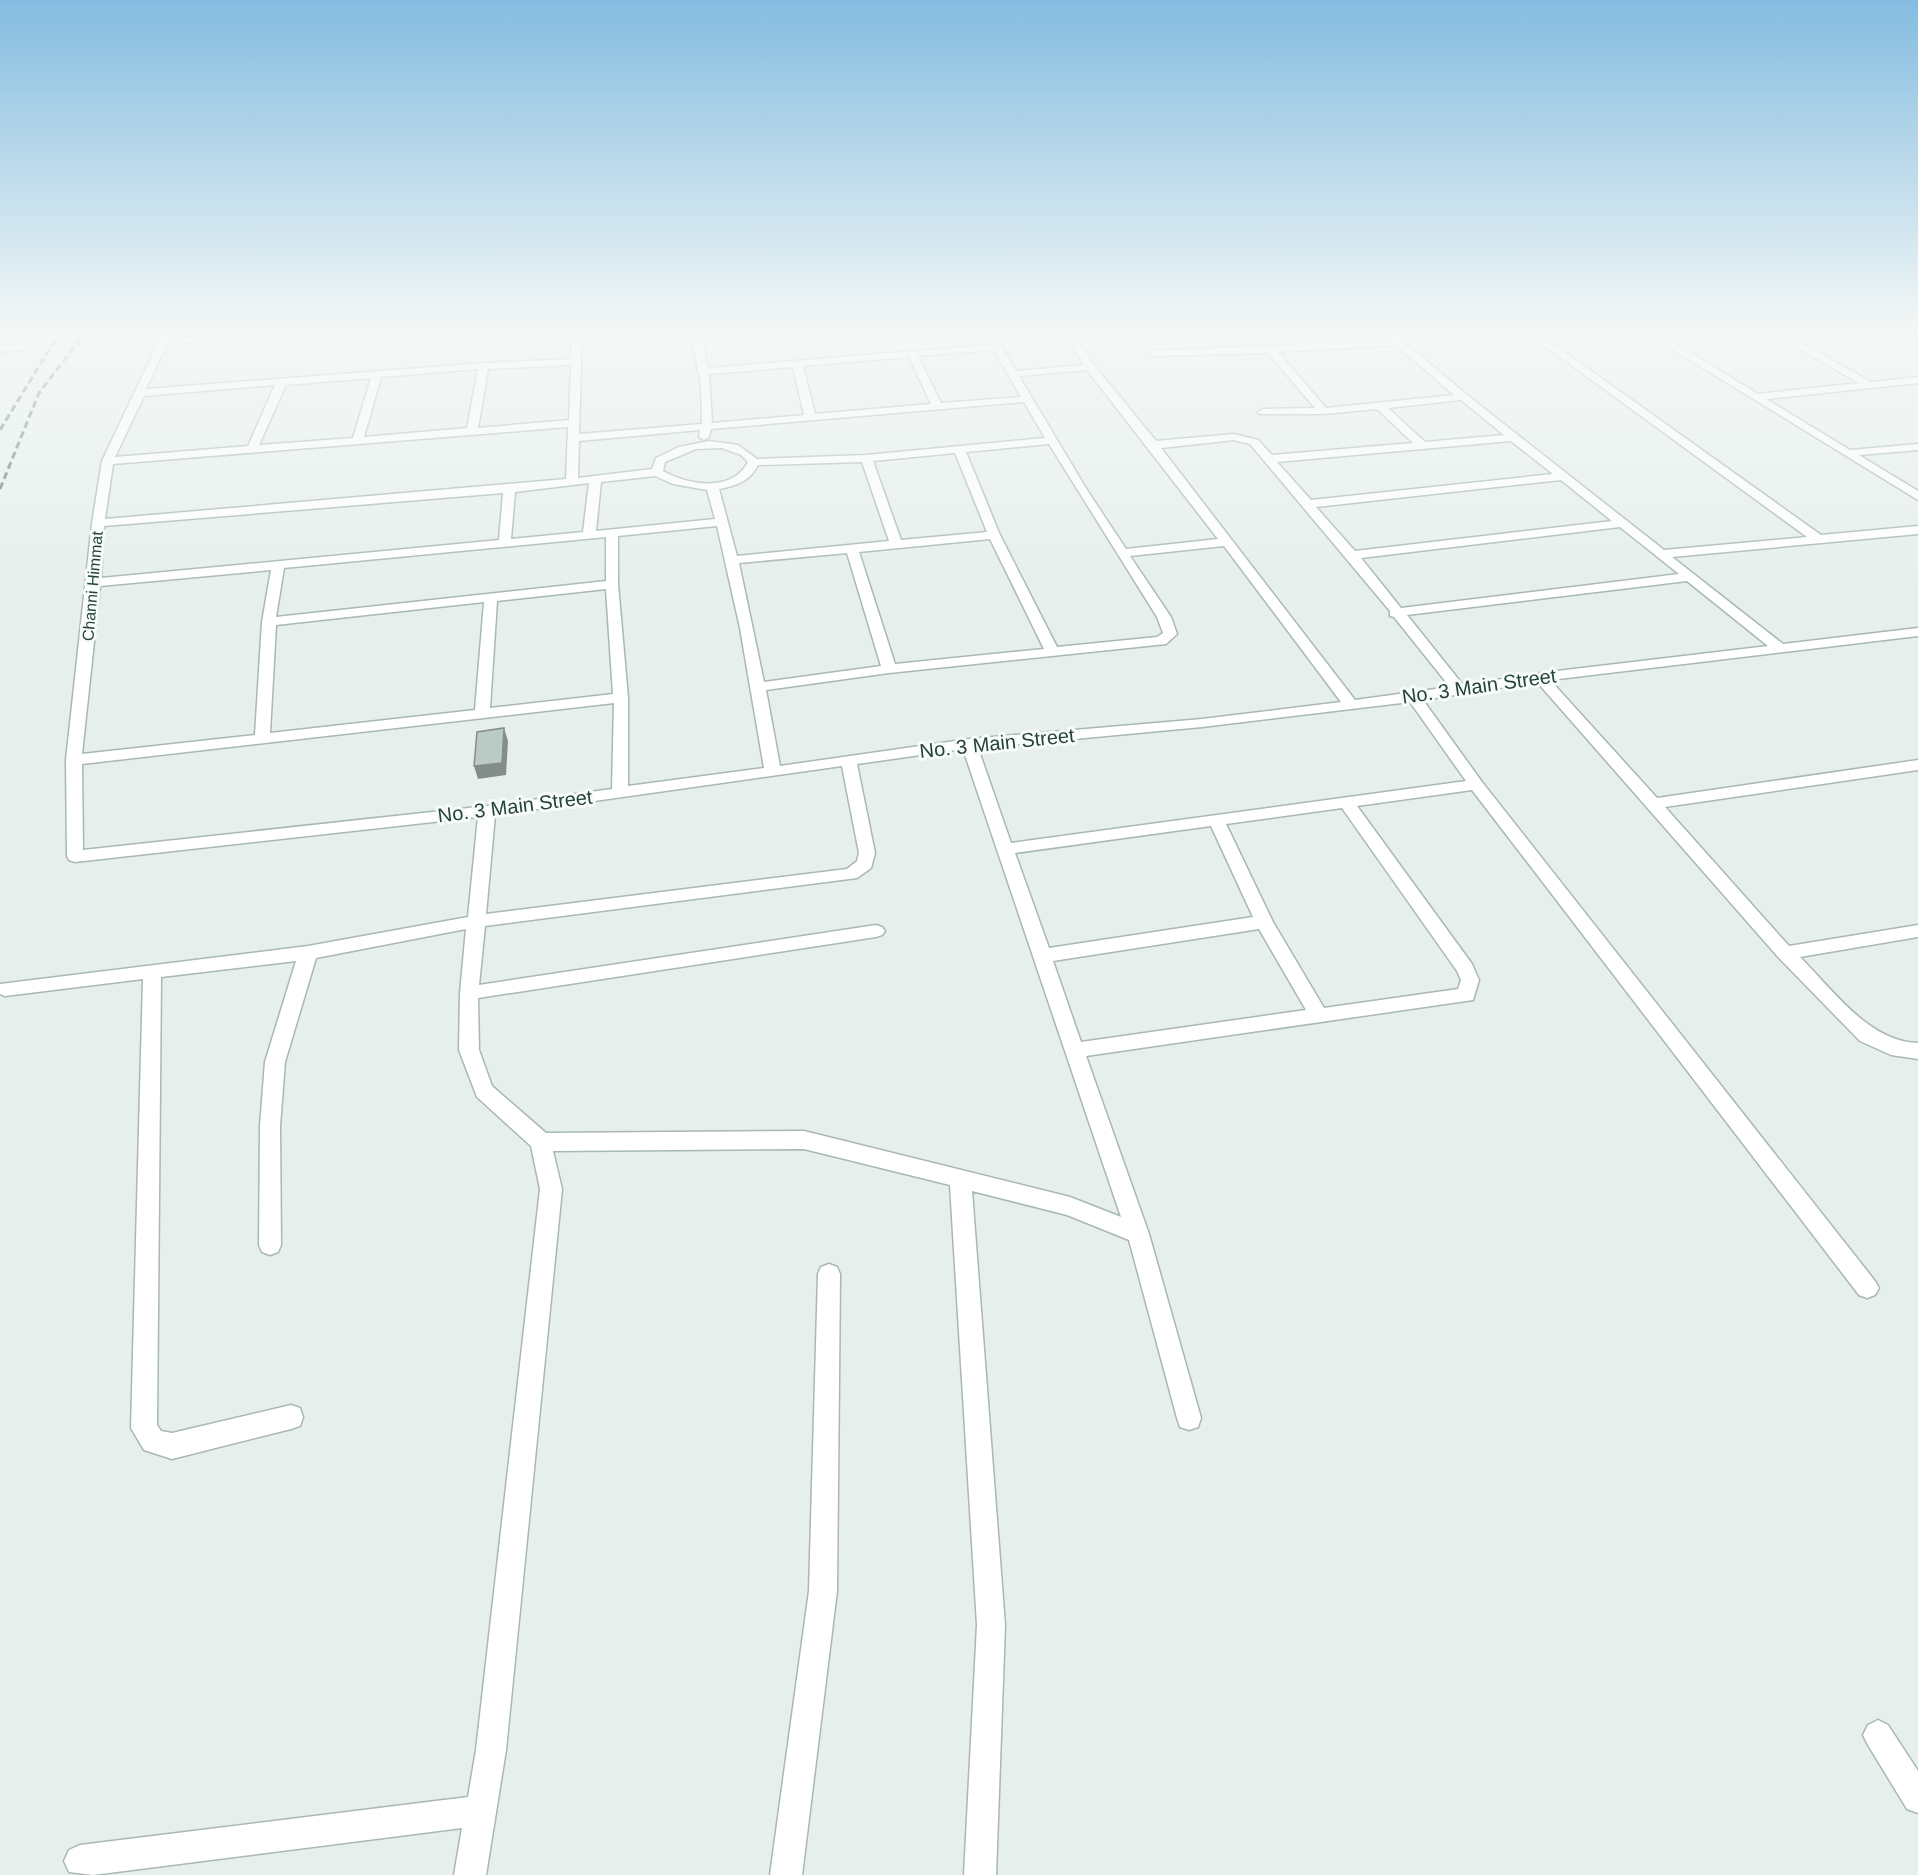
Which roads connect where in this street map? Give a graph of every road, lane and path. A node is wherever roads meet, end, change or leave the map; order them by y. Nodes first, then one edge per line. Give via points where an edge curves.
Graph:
1 (128, 418) edge
2 (266, 418) edge
3 (364, 418) edge
4 (474, 418) edge
5 (574, 418) edge
6 (707, 418) edge
7 (805, 418) edge
8 (1038, 418) edge
9 (1131, 418) edge
10 (1392, 418) edge
11 (1490, 418) edge
12 (1650, 418) edge
13 (1790, 418) edge
14 (574, 423) junction
15 (708, 427) junction
16 (472, 431) junction
17 (1516, 437) junction
18 (573, 438) junction
19 (357, 441) junction
20 (1051, 441) junction
21 (701, 444) junction
22 (1153, 445) junction
23 (1422, 445) junction
24 (1918, 447) edge
25 (252, 449) junction
26 (959, 449) junction
27 (1849, 453) junction
28 (866, 458) junction
29 (1268, 459) junction
30 (108, 461) junction
31 (754, 462) junction
32 (657, 472) junction
33 (1566, 476) junction
34 (595, 480) junction
35 (572, 482) junction
36 (711, 486) junction
37 (509, 489) junction
38 (1918, 496) edge
39 (1307, 504) junction
40 (722, 522) junction
41 (1623, 523) junction
42 (98, 524) junction
43 (1918, 530) edge
44 (612, 533) junction
45 (994, 535) junction
46 (589, 536) junction
47 (1821, 541) junction
48 (505, 542) junction
49 (1226, 542) junction
50 (896, 544) junction
51 (852, 549) junction
52 (1122, 552) junction
53 (1661, 554) junction
54 (1352, 555) junction
55 (731, 560) junction
56 (278, 564) junction
57 (1688, 577) junction
58 (94, 583) junction
59 (612, 584) junction
60 (491, 597) junction
61 (1395, 613) junction
62 (270, 622) junction
63 (1918, 632) edge
64 (1780, 648) junction
65 (1052, 651) junction
66 (888, 669) junction
67 (1540, 677) junction
68 (758, 687) junction
69 (1458, 688) junction
70 (1414, 697) junction
71 (621, 698) junction
72 (1350, 703) junction
73 (482, 712) junction
74 (262, 740) junction
75 (969, 744) junction
76 (74, 760) junction
77 (849, 761) junction
78 (1918, 765) edge
79 (773, 773) junction
80 (1476, 785) junction
81 (620, 793) junction
82 (1346, 802) junction
83 (1653, 804) junction
84 (487, 811) junction
85 (1216, 820) junction
86 (1006, 849) junction
87 (75, 856) joint
88 (477, 921) junction
89 (1264, 922) junction
90 (876, 931) dead end
91 (1918, 931) edge
92 (308, 952) junction
93 (1785, 953) junction
94 (1042, 956) junction
95 (152, 972) junction
96 (5, 989) dead end
97 (469, 993) junction
98 (1318, 1016) junction
99 (1075, 1050) junction
100 (1918, 1052) edge
101 (542, 1142) junction
102 (960, 1179) junction
103 (1138, 1234) junction
104 (270, 1245) dead end
105 (829, 1274) dead end
106 (1867, 1288) dead end
107 (291, 1417) dead end
108 (1189, 1418) dead end
109 (1878, 1735) dead end
110 (1918, 1798) edge
111 (480, 1812) junction
112 (80, 1861) dead end
113 (470, 1875) edge
114 (786, 1875) edge
115 (980, 1875) edge

1 - 30 street, Channi Himmat
2 - 25 street
3 - 19 street
4 - 16 street
5 - 14 street
6 - 15 street
7 - 15 street
8 - 20 street
9 - 22 street
10 - 23 street
11 - 17 street
12 - 47 street
13 - 27 street
14 - 16 street
14 - 18 street
15 - 18 street
15 - 21 street
16 - 19 street
17 - 23 street
17 - 33 street
18 - 35 street
19 - 25 street
20 - 26 street
20 - 52 street
21 - 31 street via 747,451
21 - 32 street via 676,450 660,460
22 - 29 street via 1234,437 1254,442
22 - 49 street
23 - 29 street
24 - 27 street
25 - 30 street
26 - 28 street
26 - 45 street
27 - 38 street
28 - 31 street
28 - 50 street
29 - 39 street
30 - 42 street, Channi Himmat
31 - 36 street via 747,474
32 - 34 street
32 - 36 street via 671,482
33 - 39 street
33 - 41 street
34 - 35 street
34 - 46 street
35 - 37 street
36 - 40 street
37 - 42 street
37 - 48 street
39 - 54 street
40 - 44 street
40 - 55 street
41 - 53 street
41 - 54 street
42 - 58 street, Channi Himmat
43 - 47 street
44 - 46 street
44 - 59 street
45 - 50 street
45 - 65 street
46 - 48 street
47 - 53 street
48 - 56 street
49 - 52 street
49 - 72 street
50 - 51 street
51 - 55 street
51 - 66 street
52 - 65 street via 1164,617 1170,634 1149,642
53 - 57 street
54 - 61 street
55 - 68 street
56 - 58 street
56 - 62 street
57 - 61 street
57 - 64 street
58 - 76 street, Channi Himmat
59 - 60 street
59 - 71 street
60 - 62 street
60 - 73 street
61 - 69 street
62 - 74 street
63 - 64 street, No. 3 Main Street
64 - 67 street, No. 3 Main Street
65 - 66 street
66 - 68 street
67 - 69 street, No. 3 Main Street
67 - 83 street
68 - 79 street
69 - 70 street, No. 3 Main Street
70 - 72 street, No. 3 Main Street
70 - 80 street
71 - 73 street
71 - 81 street
72 - 75 street, No. 3 Main Street via 1202,723
73 - 74 street
74 - 76 street
75 - 77 street, No. 3 Main Street
75 - 86 street
76 - 87 street, Channi Himmat
77 - 79 street, No. 3 Main Street
77 - 88 street via 867,853 865,864 851,874
78 - 83 street
79 - 81 street, No. 3 Main Street
80 - 82 street
80 - 106 street
81 - 84 street, No. 3 Main Street
82 - 85 street
82 - 98 street via 1465,969 1470,987 1466,994 1453,998
83 - 93 street
84 - 87 street, No. 3 Main Street
84 - 88 street
85 - 86 street
85 - 89 street
86 - 94 street
88 - 92 street
88 - 97 street
89 - 94 street
89 - 98 street
90 - 97 street
91 - 93 street
92 - 95 street
92 - 104 street via 275,1062 270,1126
93 - 100 street via 1867,1036 1881,1046
94 - 99 street
95 - 96 street
95 - 107 street via 144,1428 153,1441 172,1446
97 - 101 street via 469,1050 484,1091
98 - 99 street
99 - 103 street
101 - 102 street via 804,1140
101 - 111 street via 551,1189 491,1750
102 - 103 street via 1070,1206
102 - 115 street via 991,1624
103 - 108 street
105 - 114 street via 823,1592
109 - 110 street
111 - 112 street
111 - 113 street

